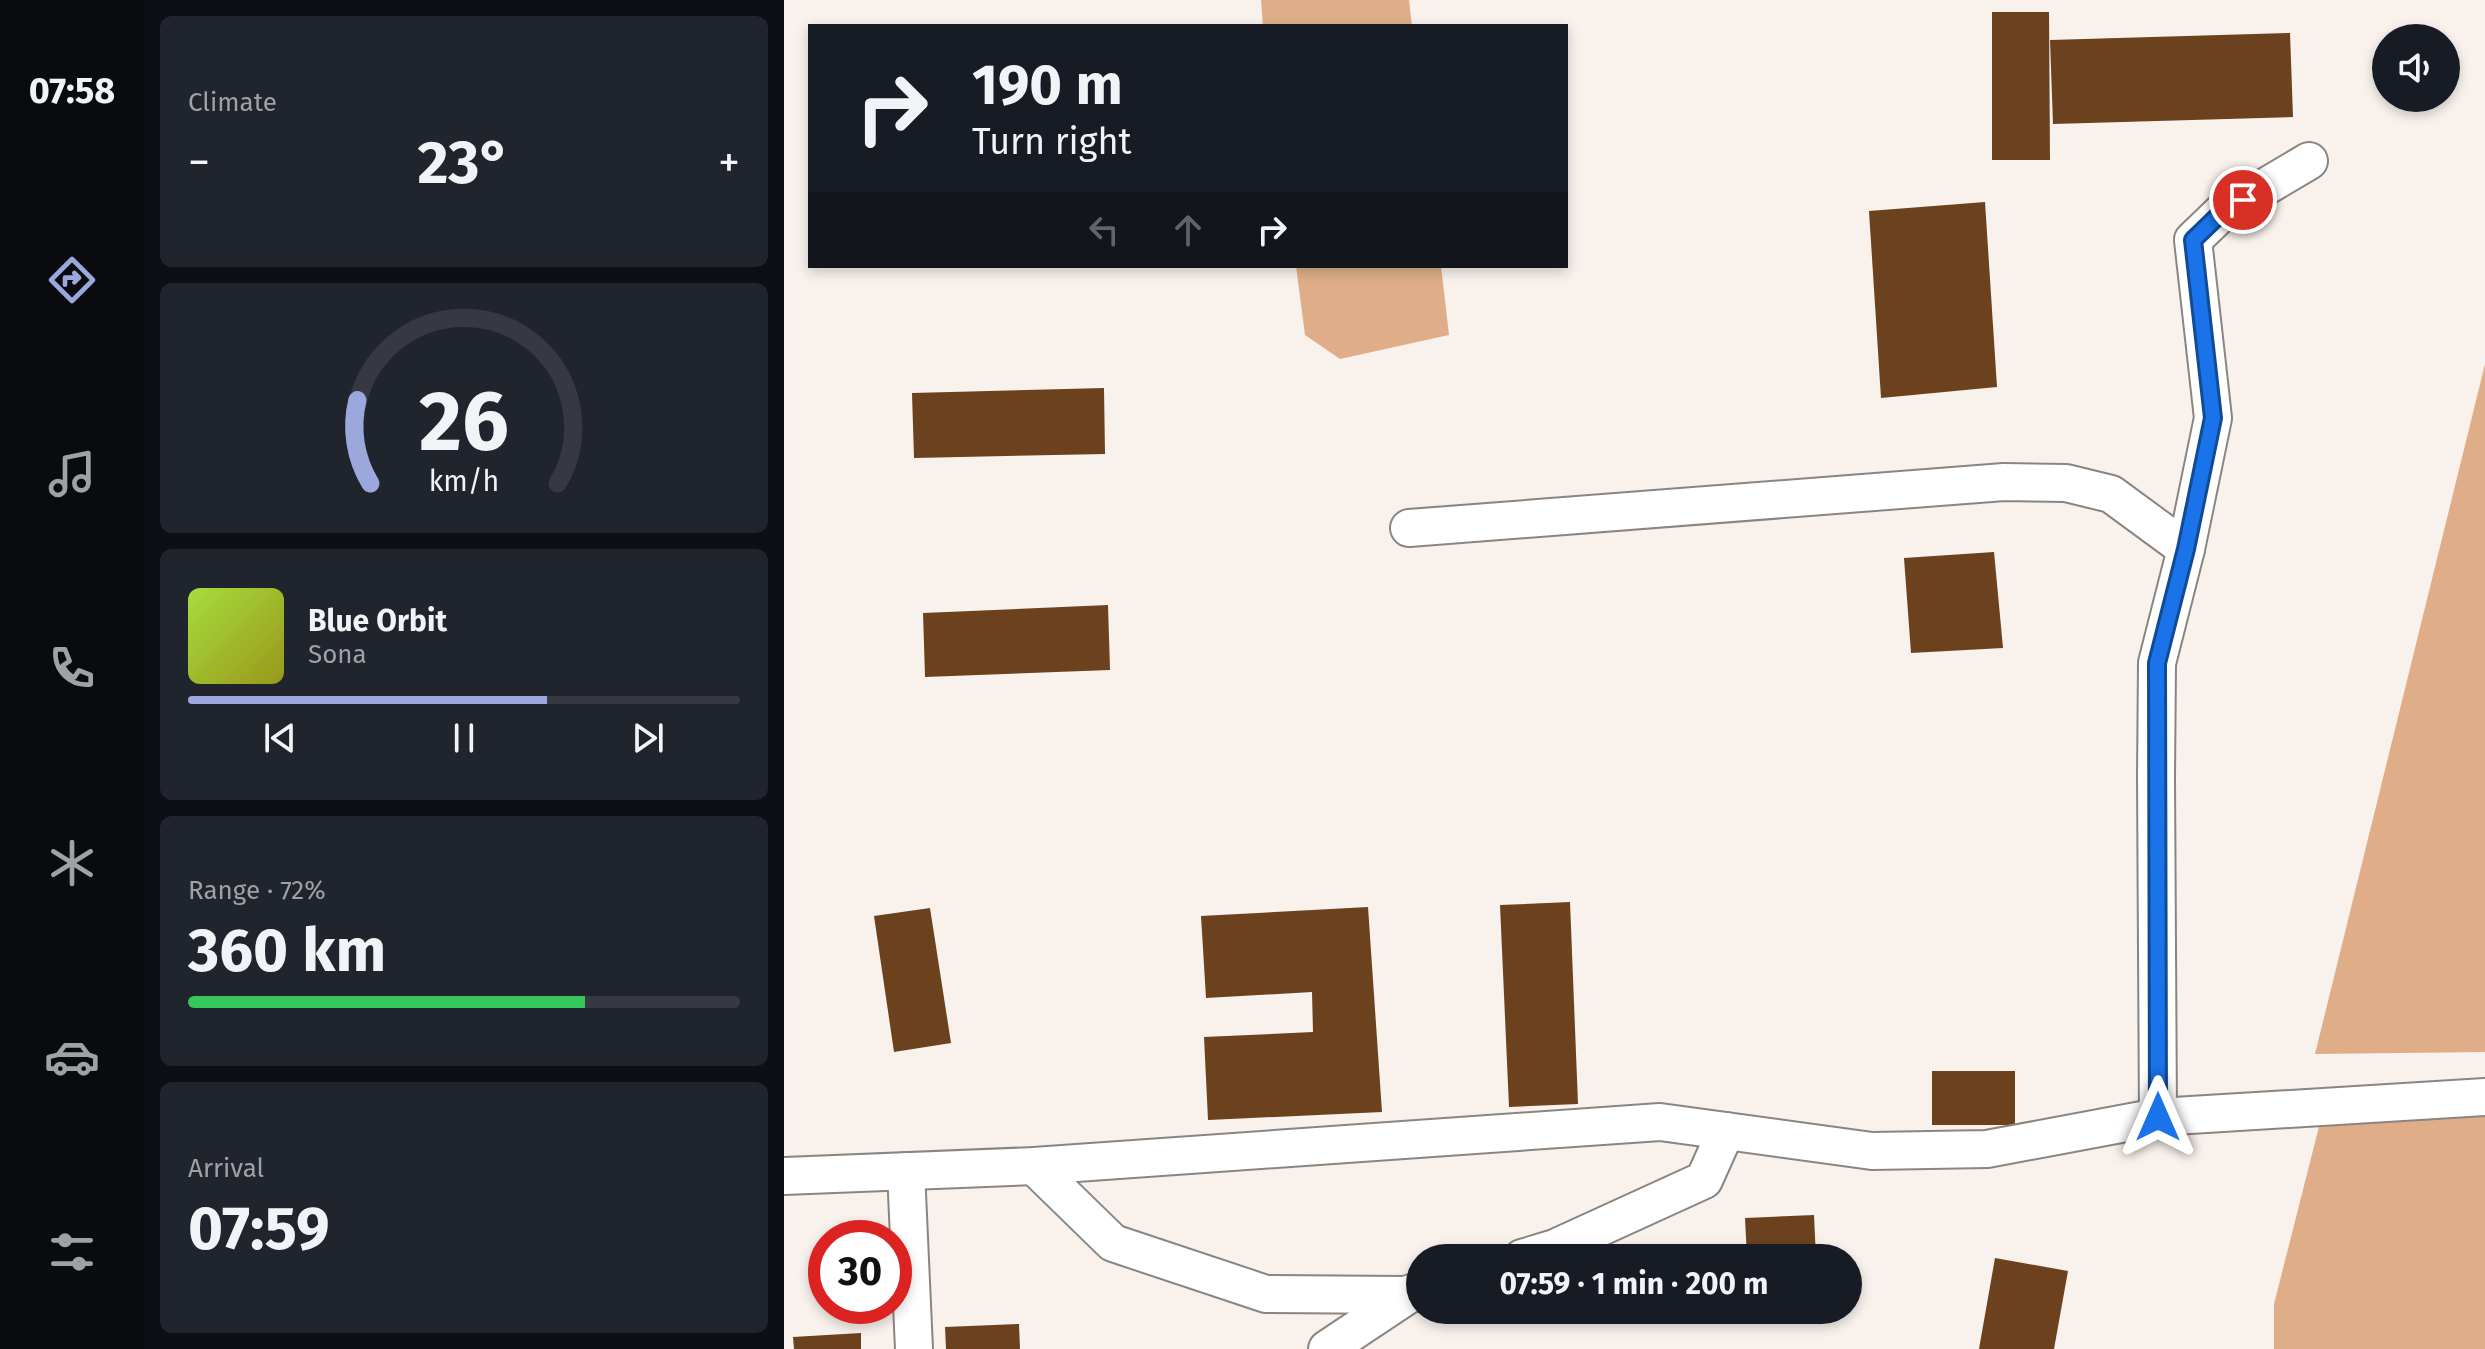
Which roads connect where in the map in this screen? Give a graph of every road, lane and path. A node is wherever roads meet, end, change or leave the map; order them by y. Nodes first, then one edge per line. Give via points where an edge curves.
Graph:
1 (2309, 161) dead end
2 (1409, 528) dead end
3 (2186, 549) junction
4 (2485, 1097) edge
5 (2158, 1117) junction
6 (1726, 1131) junction
7 (1034, 1166) junction
8 (906, 1171) junction
9 (784, 1176) edge
10 (1564, 1244) edge
11 (1406, 1292) edge
12 (1406, 1296) edge
13 (914, 1349) edge
14 (1327, 1349) edge

1 - 3 street via 2221,213 2193,240 2213,418
2 - 3 street via 2004,482 2066,483 2111,494
3 - 5 street via 2157,663
4 - 5 street
5 - 6 street via 1987,1149 1872,1151
6 - 7 street via 1660,1122
6 - 10 street via 1704,1180
7 - 8 street
7 - 11 street via 1113,1243 1266,1294
8 - 9 street
8 - 13 street
12 - 14 street

